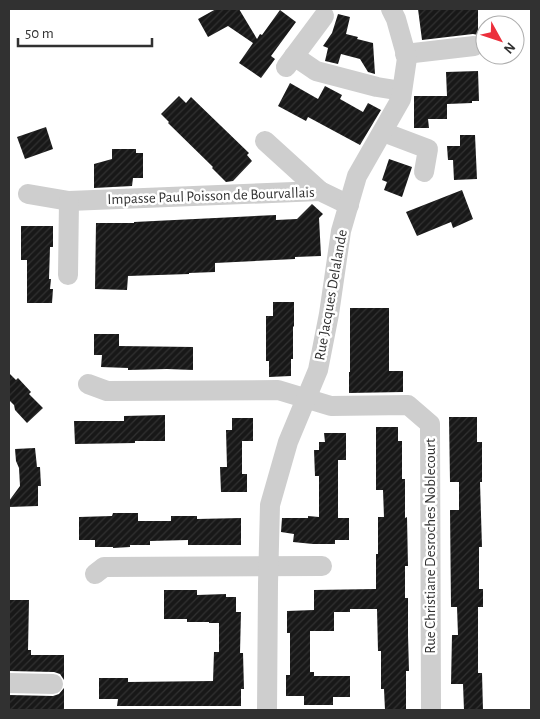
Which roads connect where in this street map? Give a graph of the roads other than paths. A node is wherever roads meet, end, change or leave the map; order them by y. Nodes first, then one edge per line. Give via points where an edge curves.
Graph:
1 (391, 9) edge
2 (324, 16) dead end
3 (474, 46) dead end
4 (405, 54) junction
5 (402, 91) junction
6 (383, 132) junction
7 (265, 141) dead end
8 (424, 172) dead end
9 (320, 191) junction
10 (28, 194) dead end
11 (69, 201) junction
12 (349, 205) junction
13 (68, 275) dead end
14 (88, 384) dead end
15 (306, 398) junction
16 (322, 566) dead end
17 (268, 567) junction
18 (95, 574) dead end
19 (9, 683) edge
20 (53, 684) dead end
21 (267, 710) edge
22 (431, 710) edge

1 - 4 street, Rue Jacques Delalande
2 - 5 street via 290,62 377,88
3 - 4 street
4 - 5 street, Rue Jacques Delalande
5 - 6 street, Rue Jacques Delalande
6 - 8 street via 428,149
6 - 12 street, Rue Jacques Delalande via 357,176
7 - 9 street
9 - 11 street, Impasse Paul Poisson de Bourvallais
9 - 12 street, Impasse Paul Poisson de Bourvallais
10 - 11 street, Impasse Paul Poisson de Bourvallais
11 - 13 street
12 - 15 street, Rue Jacques Delalande via 341,231 318,370
14 - 15 street, Rue Christiane Desroches Noblecourt via 107,391 278,390
15 - 17 street, Rue Jacques Delalande via 288,442 270,505
15 - 22 street, Rue Christiane Desroches Noblecourt via 331,406 408,405 430,424
16 - 17 street
17 - 18 street via 104,567
17 - 21 street, Rue Jacques Delalande
19 - 20 street

